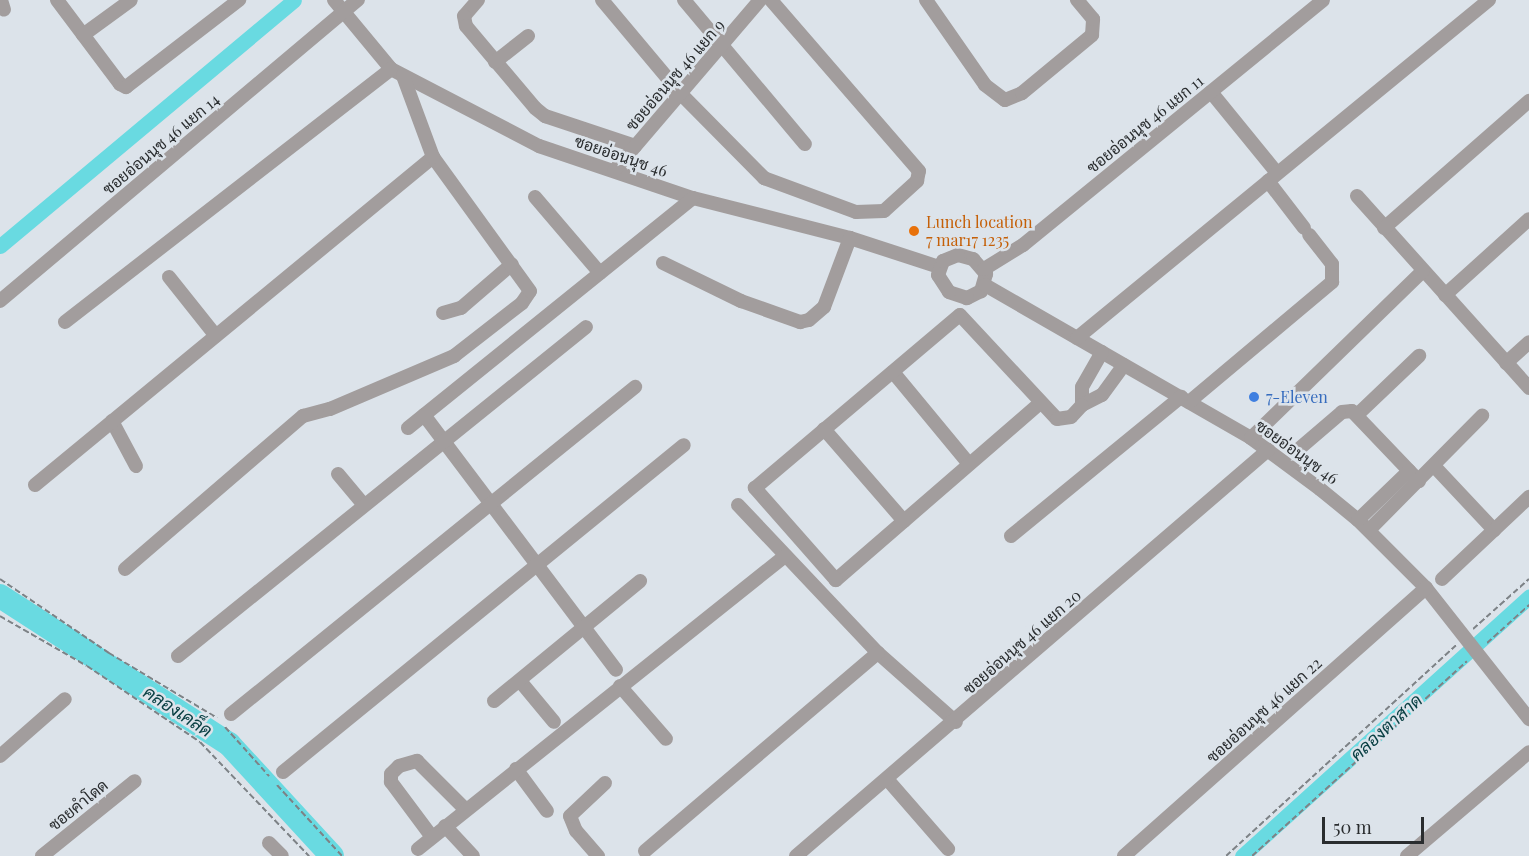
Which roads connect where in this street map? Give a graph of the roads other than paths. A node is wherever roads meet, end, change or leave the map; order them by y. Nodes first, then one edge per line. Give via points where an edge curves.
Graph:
1 (57, 0) edge
2 (131, 0) edge
3 (239, 0) edge
4 (334, 0) edge
5 (358, 0) edge
6 (478, 0) edge
7 (602, 0) edge
8 (684, 0) edge
9 (760, 0) edge
10 (771, 0) edge
11 (926, 0) edge
12 (1077, 0) edge
13 (1323, 0) edge
14 (1489, 0) edge
15 (343, 13) junction
16 (83, 35) junction
17 (528, 36) dead end
18 (722, 47) junction
19 (495, 62) junction
20 (397, 73) junction
21 (1211, 92) junction
22 (680, 93) junction
23 (1529, 101) edge
24 (806, 144) dead end
25 (635, 146) junction
26 (433, 157) junction
27 (614, 171) junction
28 (1273, 177) junction
29 (535, 196) dead end
30 (1357, 196) dead end
31 (693, 198) junction
32 (1529, 219) edge
33 (1384, 228) junction
34 (850, 238) junction
35 (663, 263) dead end
36 (513, 264) junction
37 (939, 267) junction
38 (984, 269) junction
39 (1423, 271) junction
40 (600, 273) junction
41 (169, 278) dead end
42 (985, 285) junction
43 (1444, 295) junction
44 (0, 301) edge
45 (443, 313) dead end
46 (65, 322) dead end
47 (586, 327) dead end
48 (216, 336) junction
49 (1077, 338) junction
50 (1529, 342) edge
51 (1102, 352) junction
52 (1419, 356) dead end
53 (1506, 363) junction
54 (1124, 364) junction
55 (893, 372) junction
56 (634, 387) dead end
57 (1529, 388) edge
58 (1185, 400) junction
59 (1039, 404) junction
60 (1082, 405) junction
61 (1357, 414) junction
62 (424, 415) junction
63 (1482, 416) dead end
64 (112, 421) junction
65 (408, 428) dead end
66 (824, 429) junction
67 (1251, 438) junction
68 (444, 440) junction
69 (684, 445) dead end
70 (1300, 448) dead end
71 (1268, 450) junction
72 (969, 465) junction
73 (136, 466) dead end
74 (1434, 466) junction
75 (338, 474) dead end
76 (1414, 476) junction
77 (35, 484) dead end
78 (1529, 497) edge
79 (492, 502) junction
80 (364, 505) junction
81 (738, 505) dead end
82 (1358, 520) junction
83 (903, 521) junction
84 (1369, 530) junction
85 (1494, 530) junction
86 (1011, 536) dead end
87 (785, 556) junction
88 (539, 563) junction
89 (125, 569) dead end
90 (1442, 579) dead end
91 (640, 582) dead end
92 (1426, 588) junction
93 (583, 629) junction
94 (878, 653) junction
95 (178, 656) dead end
96 (616, 669) dead end
97 (520, 681) junction
98 (620, 686) junction
99 (65, 699) dead end
100 (494, 701) dead end
101 (231, 714) dead end
102 (1529, 719) edge
103 (554, 722) dead end
104 (956, 722) junction
105 (666, 739) dead end
106 (1529, 752) edge
107 (0, 756) edge
108 (516, 769) junction
109 (283, 772) dead end
110 (887, 779) junction
111 (135, 780) dead end
112 (605, 783) dead end
113 (465, 810) junction
114 (547, 811) dead end
115 (445, 826) junction
116 (432, 837) junction
117 (269, 843) dead end
118 (418, 849) dead end
119 (948, 849) dead end
120 (645, 851) dead end
121 (42, 856) edge
122 (282, 856) edge
123 (472, 856) edge
124 (598, 856) edge
125 (796, 856) edge
126 (1124, 856) edge
127 (1407, 856) edge

1 - 16 street
2 - 16 street
3 - 16 street via 126,87
4 - 15 street, ซอยอ่อนนุช 46
5 - 15 street, ซอยอ่อนนุช 46 แยก 14
6 - 19 street via 464,16 466,26
7 - 22 street
8 - 18 street
9 - 18 street, ซอยอ่อนนุช 46 แยก 9
10 - 22 street via 916,166 917,181 891,206 869,214 764,178
11 - 12 street via 986,85 1005,99 1022,93 1092,35 1093,19
13 - 21 street, ซอยอ่อนนุช 46 แยก 11
14 - 28 street
15 - 20 street, ซอยอ่อนนุช 46
15 - 44 street, ซอยอ่อนนุช 46 แยก 14
17 - 19 street
18 - 22 street, ซอยอ่อนนุช 46 แยก 9
18 - 24 street
19 - 25 street via 545,116
20 - 26 street
20 - 27 street, ซอยอ่อนนุช 46 via 539,146
20 - 46 street
21 - 28 street
21 - 38 street, ซอยอ่อนนุช 46 แยก 11 via 1023,245
22 - 25 street, ซอยอ่อนนุช 46 แยก 9
23 - 33 street
25 - 27 street, ซอยอ่อนนุช 46 แยก 9
26 - 36 street
26 - 48 street
27 - 31 street, ซอยอ่อนนุช 46
28 - 49 street
28 - 58 street via 1332,264 1332,282
29 - 40 street
30 - 33 street
31 - 34 street, ซอยอ่อนนุช 46
31 - 40 street
32 - 43 street
33 - 39 street
34 - 35 street via 824,307 809,320 800,322 741,301
34 - 37 street, ซอยอ่อนนุช 46
36 - 45 street via 461,308
36 - 89 street via 530,291 522,303 454,356 330,409 303,416
37 - 38 street via 949,258 966,255
37 - 42 street via 942,284 957,297 976,295
38 - 42 street
39 - 43 street
39 - 67 street
40 - 62 street
41 - 48 street
42 - 49 street, ซอยอ่อนนุช 46
43 - 53 street
47 - 68 street
48 - 64 street
49 - 51 street, ซอยอ่อนนุช 46
50 - 53 street
51 - 54 street, ซอยอ่อนนุช 46
51 - 60 street via 1082,387
52 - 61 street
53 - 57 street
54 - 58 street, ซอยอ่อนนุช 46
54 - 60 street via 1102,395
55 - 59 street via 960,315
55 - 66 street
55 - 72 street
56 - 79 street
58 - 67 street, ซอยอ่อนนุช 46
58 - 86 street
59 - 60 street via 1062,421
59 - 72 street
61 - 70 street via 1342,412
61 - 76 street
62 - 65 street
62 - 68 street
63 - 74 street
64 - 73 street
64 - 77 street
66 - 83 street
66 - 83 street via 755,488 836,580
67 - 71 street, ซอยอ่อนนุช 46
68 - 79 street
68 - 80 street
69 - 88 street
71 - 82 street, ซอยอ่อนนุช 46
71 - 104 street, ซอยอ่อนนุช 46 แยก 20
72 - 83 street
74 - 76 street
74 - 85 street
75 - 80 street
76 - 82 street
76 - 84 street
78 - 85 street
79 - 88 street
79 - 101 street
80 - 95 street
81 - 87 street
82 - 84 street, ซอยอ่อนนุช 46
84 - 92 street, ซอยอ่อนนุช 46
85 - 90 street
87 - 94 street
87 - 98 street
88 - 93 street
88 - 109 street
91 - 93 street
92 - 102 street, ซอยอ่อนนุช 46
92 - 126 street, ซอยอ่อนนุช 46 แยก 22
93 - 96 street
93 - 97 street
94 - 104 street
94 - 120 street
97 - 100 street
97 - 103 street
98 - 105 street
98 - 108 street
99 - 107 street
104 - 110 street, ซอยอ่อนนุช 46 แยก 20
106 - 127 street
108 - 113 street
108 - 114 street
110 - 119 street
110 - 125 street, ซอยอ่อนนุช 46 แยก 20
111 - 121 street, ซอยคำโดด
112 - 124 street via 570,816 576,831
113 - 115 street
113 - 116 street via 417,761 399,766 391,774 391,782
115 - 116 street
115 - 123 street
116 - 118 street
117 - 122 street

